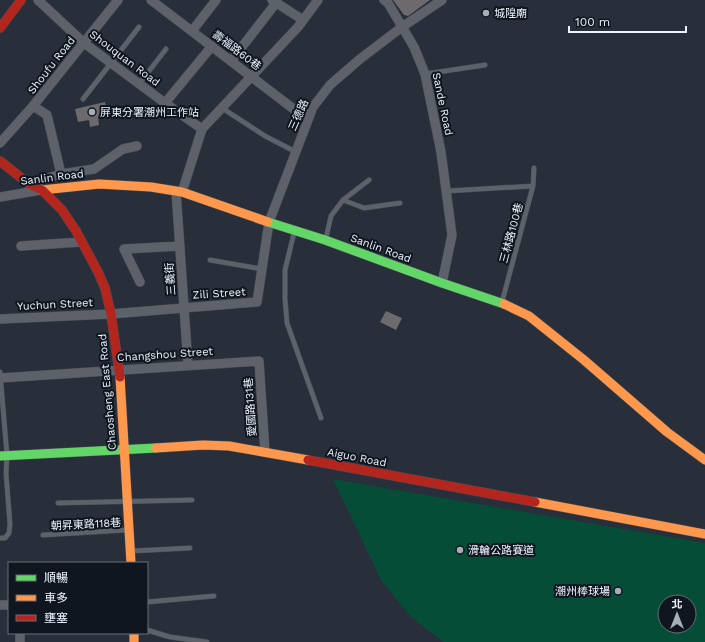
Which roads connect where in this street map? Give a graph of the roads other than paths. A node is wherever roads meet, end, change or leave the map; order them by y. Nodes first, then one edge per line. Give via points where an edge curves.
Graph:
1 (21, 0) edge
2 (38, 0) edge
3 (118, 0) edge
4 (151, 0) edge
5 (216, 0) edge
6 (318, 0) edge
7 (384, 0) edge
8 (442, 0) edge
9 (274, 2) edge
10 (303, 20) junction
11 (139, 27) dead end
12 (402, 27) junction
13 (0, 28) edge
14 (192, 31) junction
15 (84, 43) junction
16 (212, 46) junction
17 (166, 49) dead end
18 (231, 61) junction
19 (111, 63) junction
20 (485, 65) dead end
21 (425, 74) junction
22 (252, 76) junction
23 (139, 84) junction
24 (83, 99) dead end
25 (165, 103) junction
26 (34, 106) junction
27 (222, 108) junction
28 (308, 120) junction
29 (202, 129) junction
30 (0, 143) edge
31 (137, 146) dead end
32 (296, 152) junction
33 (0, 161) edge
34 (534, 168) dead end
35 (94, 169) junction
36 (61, 174) junction
37 (369, 180) dead end
38 (29, 184) junction
39 (99, 184) junction
40 (533, 186) junction
41 (42, 190) junction
42 (179, 191) junction
43 (446, 191) junction
44 (0, 197) edge
45 (343, 200) junction
46 (400, 203) dead end
47 (269, 222) junction
48 (295, 231) junction
49 (325, 240) junction
50 (81, 242) junction
51 (22, 246) dead end
52 (180, 246) junction
53 (210, 260) dead end
54 (262, 269) junction
55 (140, 282) dead end
56 (442, 283) junction
57 (257, 302) joint
58 (502, 303) junction
59 (184, 307) junction
60 (111, 314) junction
61 (0, 319) edge
62 (259, 360) joint
63 (188, 365) junction
64 (119, 369) junction
65 (0, 372) edge
66 (0, 378) edge
67 (321, 418) dead end
68 (125, 448) junction
69 (266, 452) junction
70 (4, 455) edge
71 (705, 460) edge
72 (192, 500) dead end
73 (58, 503) dead end
74 (128, 503) junction
75 (130, 530) junction
76 (705, 534) edge
77 (43, 535) dead end
78 (0, 538) edge
79 (190, 548) dead end
80 (131, 552) junction
81 (131, 562) edge
82 (214, 596) dead end
83 (148, 602) edge
84 (148, 630) edge
85 (196, 641) edge
86 (207, 642) edge

1 - 13 street
2 - 15 street, Shouquan Road
3 - 15 street, Shoufu Road
4 - 14 street, 壽福路60巷
5 - 14 street
6 - 10 street
7 - 12 street, Sande Road
8 - 12 street, 三德路
9 - 10 street
9 - 18 street
10 - 22 street
11 - 19 lane
12 - 21 street, Sande Road
12 - 28 street, 三德路 via 330,85 313,107
14 - 16 street, 壽福路60巷
15 - 19 street, Shouquan Road
15 - 26 street, Shoufu Road
16 - 18 street, 壽福路60巷
16 - 25 street
17 - 23 lane
18 - 22 street, 壽福路60巷
19 - 23 street, Shouquan Road
19 - 24 lane
20 - 21 lane
21 - 43 street, Sande Road
22 - 27 street
22 - 28 street, 壽福路60巷
23 - 25 street, Shouquan Road
25 - 29 street, Shouquan Road
26 - 30 street, Shoufu Road
26 - 36 street via 47,115
27 - 29 street
27 - 32 lane via 265,136
28 - 32 street, 三德路
29 - 42 street
31 - 35 street via 123,149
32 - 47 street, 三德路
33 - 38 street
34 - 40 lane, 三林路100巷
35 - 36 street
35 - 39 street
36 - 38 street
37 - 45 lane
38 - 41 street
39 - 41 street, Sanlin Road
39 - 42 street, Sanlin Road
40 - 43 lane
40 - 58 lane, 三林路100巷
41 - 44 street, Sanlin Road
41 - 50 street, Chaosheng East Road via 62,210
42 - 47 street, Sanlin Road
42 - 52 street, 三義街
43 - 56 street, Sande Road via 452,236
45 - 46 lane via 364,208
45 - 49 lane via 331,216
47 - 48 street, Sanlin Road
47 - 54 street, 三德路
48 - 49 street, Sanlin Road
48 - 67 lane via 286,270 287,323
49 - 56 street, Sanlin Road
50 - 51 street
50 - 60 street, Chaosheng East Road via 102,283
52 - 55 street via 124,249
52 - 59 street, 三義街
53 - 54 lane
54 - 57 street, 三德路
56 - 58 street, Sanlin Road
57 - 59 street, Zili Street
58 - 71 street, Sanlin Road via 528,316 590,365 667,432
59 - 60 street, Zili Street
59 - 63 street, 三義街
60 - 61 street, Yuchun Street
60 - 64 street, Chaosheng East Road
62 - 63 street, Changshou Street
62 - 69 street, 愛國路131巷
63 - 64 street, Changshou Street
64 - 66 street, Changshou Street
64 - 68 street, Chaosheng East Road
65 - 66 lane
66 - 70 lane
68 - 69 street, Aiguo Road via 203,445
68 - 70 street, Aiguo Road
68 - 74 street, Chaosheng East Road
69 - 76 street, Aiguo Road
70 - 78 lane via 10,524 9,533 5,538
72 - 74 lane
73 - 74 lane
74 - 75 street, Chaosheng East Road
75 - 77 lane, 朝昇東路118巷
75 - 80 street, Chaosheng East Road
79 - 80 lane
80 - 81 street, Chaosheng East Road
82 - 83 lane
84 - 85 lane
85 - 86 lane

